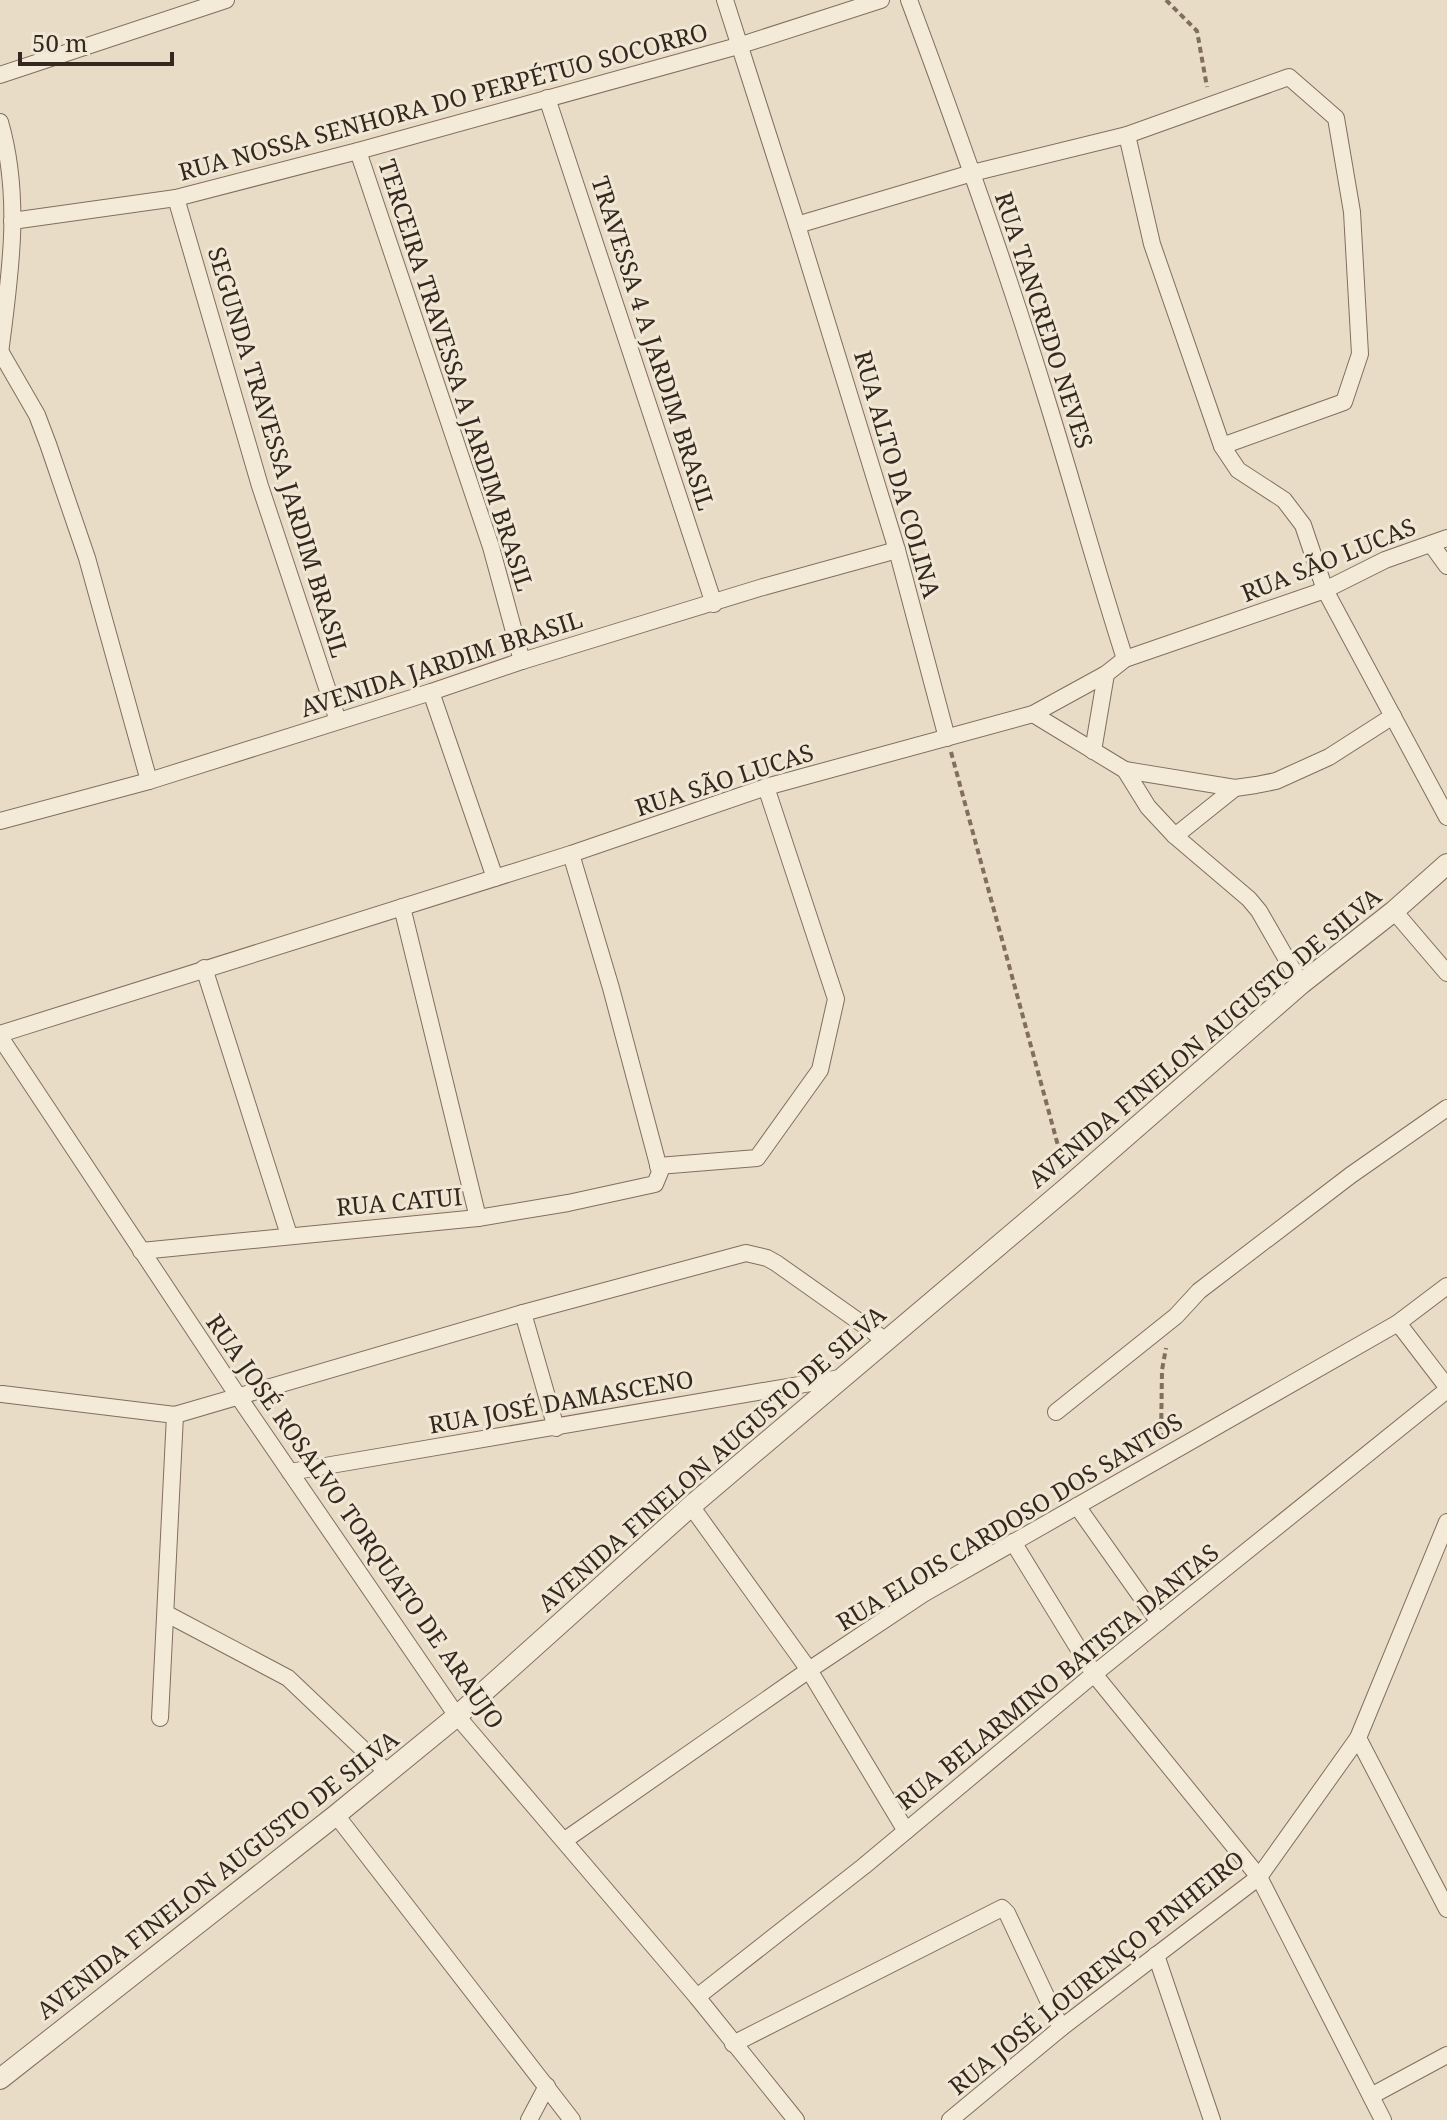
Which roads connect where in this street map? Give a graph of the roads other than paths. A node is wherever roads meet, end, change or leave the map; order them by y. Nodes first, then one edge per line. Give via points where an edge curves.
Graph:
1 (226, 0) edge
2 (725, 0) edge
3 (881, 0) edge
4 (909, 0) edge
5 (738, 46) junction
6 (0, 75) edge
7 (547, 98) junction
8 (0, 122) edge
9 (1127, 135) junction
10 (358, 151) junction
11 (972, 173) junction
12 (176, 198) junction
13 (12, 221) junction
14 (797, 225) junction
15 (0, 352) edge
16 (1222, 446) junction
17 (1439, 541) edge
18 (897, 550) junction
19 (1447, 566) edge
20 (1325, 590) junction
21 (714, 604) junction
22 (1125, 659) junction
23 (522, 661) junction
24 (1106, 674) junction
25 (431, 692) junction
26 (1033, 714) junction
27 (1393, 716) junction
28 (338, 721) junction
29 (947, 738) junction
30 (1093, 751) junction
31 (1125, 770) junction
32 (149, 781) junction
33 (766, 787) junction
34 (1235, 788) junction
35 (1447, 817) edge
36 (0, 821) edge
37 (1175, 836) junction
38 (571, 854) junction
39 (1447, 864) edge
40 (495, 878) junction
41 (402, 907) junction
42 (1394, 911) junction
43 (204, 968) junction
44 (1447, 973) edge
45 (1301, 984) junction
46 (0, 1036) edge
47 (1447, 1108) edge
48 (658, 1173) junction
49 (478, 1218) junction
50 (289, 1235) junction
51 (141, 1251) junction
52 (1447, 1286) edge
53 (523, 1313) junction
54 (1398, 1323) junction
55 (885, 1340) junction
56 (840, 1378) junction
57 (1447, 1389) edge
58 (2, 1394) edge
59 (238, 1396) junction
60 (1056, 1412) dead end
61 (175, 1415) junction
62 (556, 1428) junction
63 (290, 1472) junction
64 (691, 1506) junction
65 (1077, 1506) junction
66 (1447, 1522) edge
67 (1013, 1542) junction
68 (167, 1614) junction
69 (1159, 1622) junction
70 (809, 1670) junction
71 (1094, 1674) junction
72 (457, 1716) junction
73 (160, 1718) dead end
74 (1358, 1738) junction
75 (388, 1773) junction
76 (336, 1815) junction
77 (906, 1831) junction
78 (565, 1840) junction
79 (1259, 1877) junction
80 (1447, 1909) edge
81 (1156, 1955) junction
82 (697, 1997) junction
83 (1061, 2028) junction
84 (733, 2044) junction
85 (1447, 2055) edge
86 (0, 2079) edge
87 (547, 2086) junction
88 (1371, 2096) junction
89 (529, 2120) edge
90 (572, 2120) edge
91 (796, 2120) edge
92 (950, 2120) edge
93 (1212, 2120) edge
94 (1383, 2120) edge

1 - 6 street
2 - 5 street, RUA ALTO DA COLINA
3 - 5 street, RUA NOSSA SENHORA DO PERPÉTUO SOCORRO
4 - 11 street, RUA TANCREDO NEVES
5 - 7 street, RUA NOSSA SENHORA DO PERPÉTUO SOCORRO
5 - 14 street, RUA ALTO DA COLINA
7 - 10 street, RUA NOSSA SENHORA DO PERPÉTUO SOCORRO
7 - 21 street, TRAVESSA 4 A JARDIM BRASIL
8 - 13 street via 13,181
9 - 11 street
9 - 16 street via 1152,244
9 - 16 street via 1289,77 1336,118 1352,212 1360,354 1344,402
10 - 12 street, RUA NOSSA SENHORA DO PERPÉTUO SOCORRO
10 - 23 street, TERCEIRA TRAVESSA A JARDIM BRASIL via 491,547
11 - 14 street
11 - 22 street, RUA TANCREDO NEVES
12 - 13 street, RUA NOSSA SENHORA DO PERPÉTUO SOCORRO
12 - 28 street, SEGUNDA TRAVESSA JARDIM BRASIL via 260,486
13 - 15 street
14 - 18 street, RUA ALTO DA COLINA
15 - 32 street via 37,415 53,457
16 - 20 street via 1238,470 1294,512
17 - 19 street
17 - 20 street, RUA SÃO LUCAS
18 - 21 street, AVENIDA JARDIM BRASIL
18 - 29 street, RUA ALTO DA COLINA
20 - 22 street, RUA SÃO LUCAS
20 - 27 street
21 - 23 street, AVENIDA JARDIM BRASIL
22 - 24 street, RUA SÃO LUCAS
23 - 25 street, AVENIDA JARDIM BRASIL
24 - 26 street, RUA SÃO LUCAS
24 - 30 street
25 - 28 street, AVENIDA JARDIM BRASIL
25 - 40 street
26 - 29 street, RUA SÃO LUCAS
26 - 30 street
27 - 34 street via 1316,763 1276,781
27 - 35 street
28 - 32 street, AVENIDA JARDIM BRASIL
29 - 33 street, RUA SÃO LUCAS
30 - 31 street
31 - 34 street
31 - 37 street via 1148,807
32 - 36 street, AVENIDA JARDIM BRASIL
33 - 38 street, RUA SÃO LUCAS
33 - 48 street, RUA CATUI via 836,999 820,1070 757,1158
34 - 37 street
37 - 45 street via 1249,899
38 - 40 street, RUA SÃO LUCAS
38 - 48 street
39 - 42 street, AVENIDA FINELON AUGUSTO DE SILVA
40 - 41 street, RUA SÃO LUCAS
41 - 43 street, RUA SÃO LUCAS
41 - 49 street
42 - 44 street
42 - 45 street, AVENIDA FINELON AUGUSTO DE SILVA
43 - 46 street, RUA SÃO LUCAS
43 - 50 street
45 - 55 street, AVENIDA FINELON AUGUSTO DE SILVA
46 - 51 street, RUA JOSÉ ROSALVO TORQUATO DE ARAUJO
47 - 60 street via 1199,1291 1176,1316
48 - 49 street, RUA CATUI via 651,1186
49 - 50 street, RUA CATUI
50 - 51 street, RUA CATUI
51 - 59 street, RUA JOSÉ ROSALVO TORQUATO DE ARAUJO
52 - 54 street, RUA ELOIS CARDOSO DOS SANTOS
53 - 55 street via 746,1253 776,1263
53 - 59 street
53 - 62 street
54 - 57 street
54 - 65 street, RUA ELOIS CARDOSO DOS SANTOS
55 - 56 street, AVENIDA FINELON AUGUSTO DE SILVA
56 - 62 street, RUA JOSÉ DAMASCENO
56 - 64 street, AVENIDA FINELON AUGUSTO DE SILVA
57 - 69 street, RUA BELARMINO BATISTA DANTAS
58 - 61 street
59 - 61 street
59 - 63 street, RUA JOSÉ ROSALVO TORQUATO DE ARAUJO
61 - 68 street
62 - 63 street, RUA JOSÉ DAMASCENO
63 - 72 street, RUA JOSÉ ROSALVO TORQUATO DE ARAUJO
64 - 70 street
64 - 72 street, AVENIDA FINELON AUGUSTO DE SILVA
65 - 67 street, RUA ELOIS CARDOSO DOS SANTOS
65 - 69 street
66 - 74 street, RUA JOSÉ LOURENÇO PINHEIRO
67 - 70 street, RUA ELOIS CARDOSO DOS SANTOS
67 - 71 street
68 - 73 street
68 - 75 street via 282,1674
69 - 71 street, RUA BELARMINO BATISTA DANTAS
70 - 77 street
70 - 78 street, RUA ELOIS CARDOSO DOS SANTOS
71 - 77 street, RUA BELARMINO BATISTA DANTAS
71 - 79 street
72 - 75 street, AVENIDA FINELON AUGUSTO DE SILVA
72 - 78 street, RUA JOSÉ ROSALVO TORQUATO DE ARAUJO
74 - 79 street, RUA JOSÉ LOURENÇO PINHEIRO
74 - 80 street
75 - 76 street, AVENIDA FINELON AUGUSTO DE SILVA
76 - 86 street, AVENIDA FINELON AUGUSTO DE SILVA
76 - 87 street
77 - 82 street, RUA BELARMINO BATISTA DANTAS
78 - 82 street, RUA JOSÉ ROSALVO TORQUATO DE ARAUJO
79 - 81 street, RUA JOSÉ LOURENÇO PINHEIRO
79 - 88 street
81 - 83 street, RUA JOSÉ LOURENÇO PINHEIRO
81 - 93 street
82 - 84 street, RUA JOSÉ ROSALVO TORQUATO DE ARAUJO
83 - 84 street via 1002,1908
83 - 92 street, RUA JOSÉ LOURENÇO PINHEIRO
84 - 91 street, RUA JOSÉ ROSALVO TORQUATO DE ARAUJO
85 - 88 street
87 - 89 street
87 - 90 street
88 - 94 street

